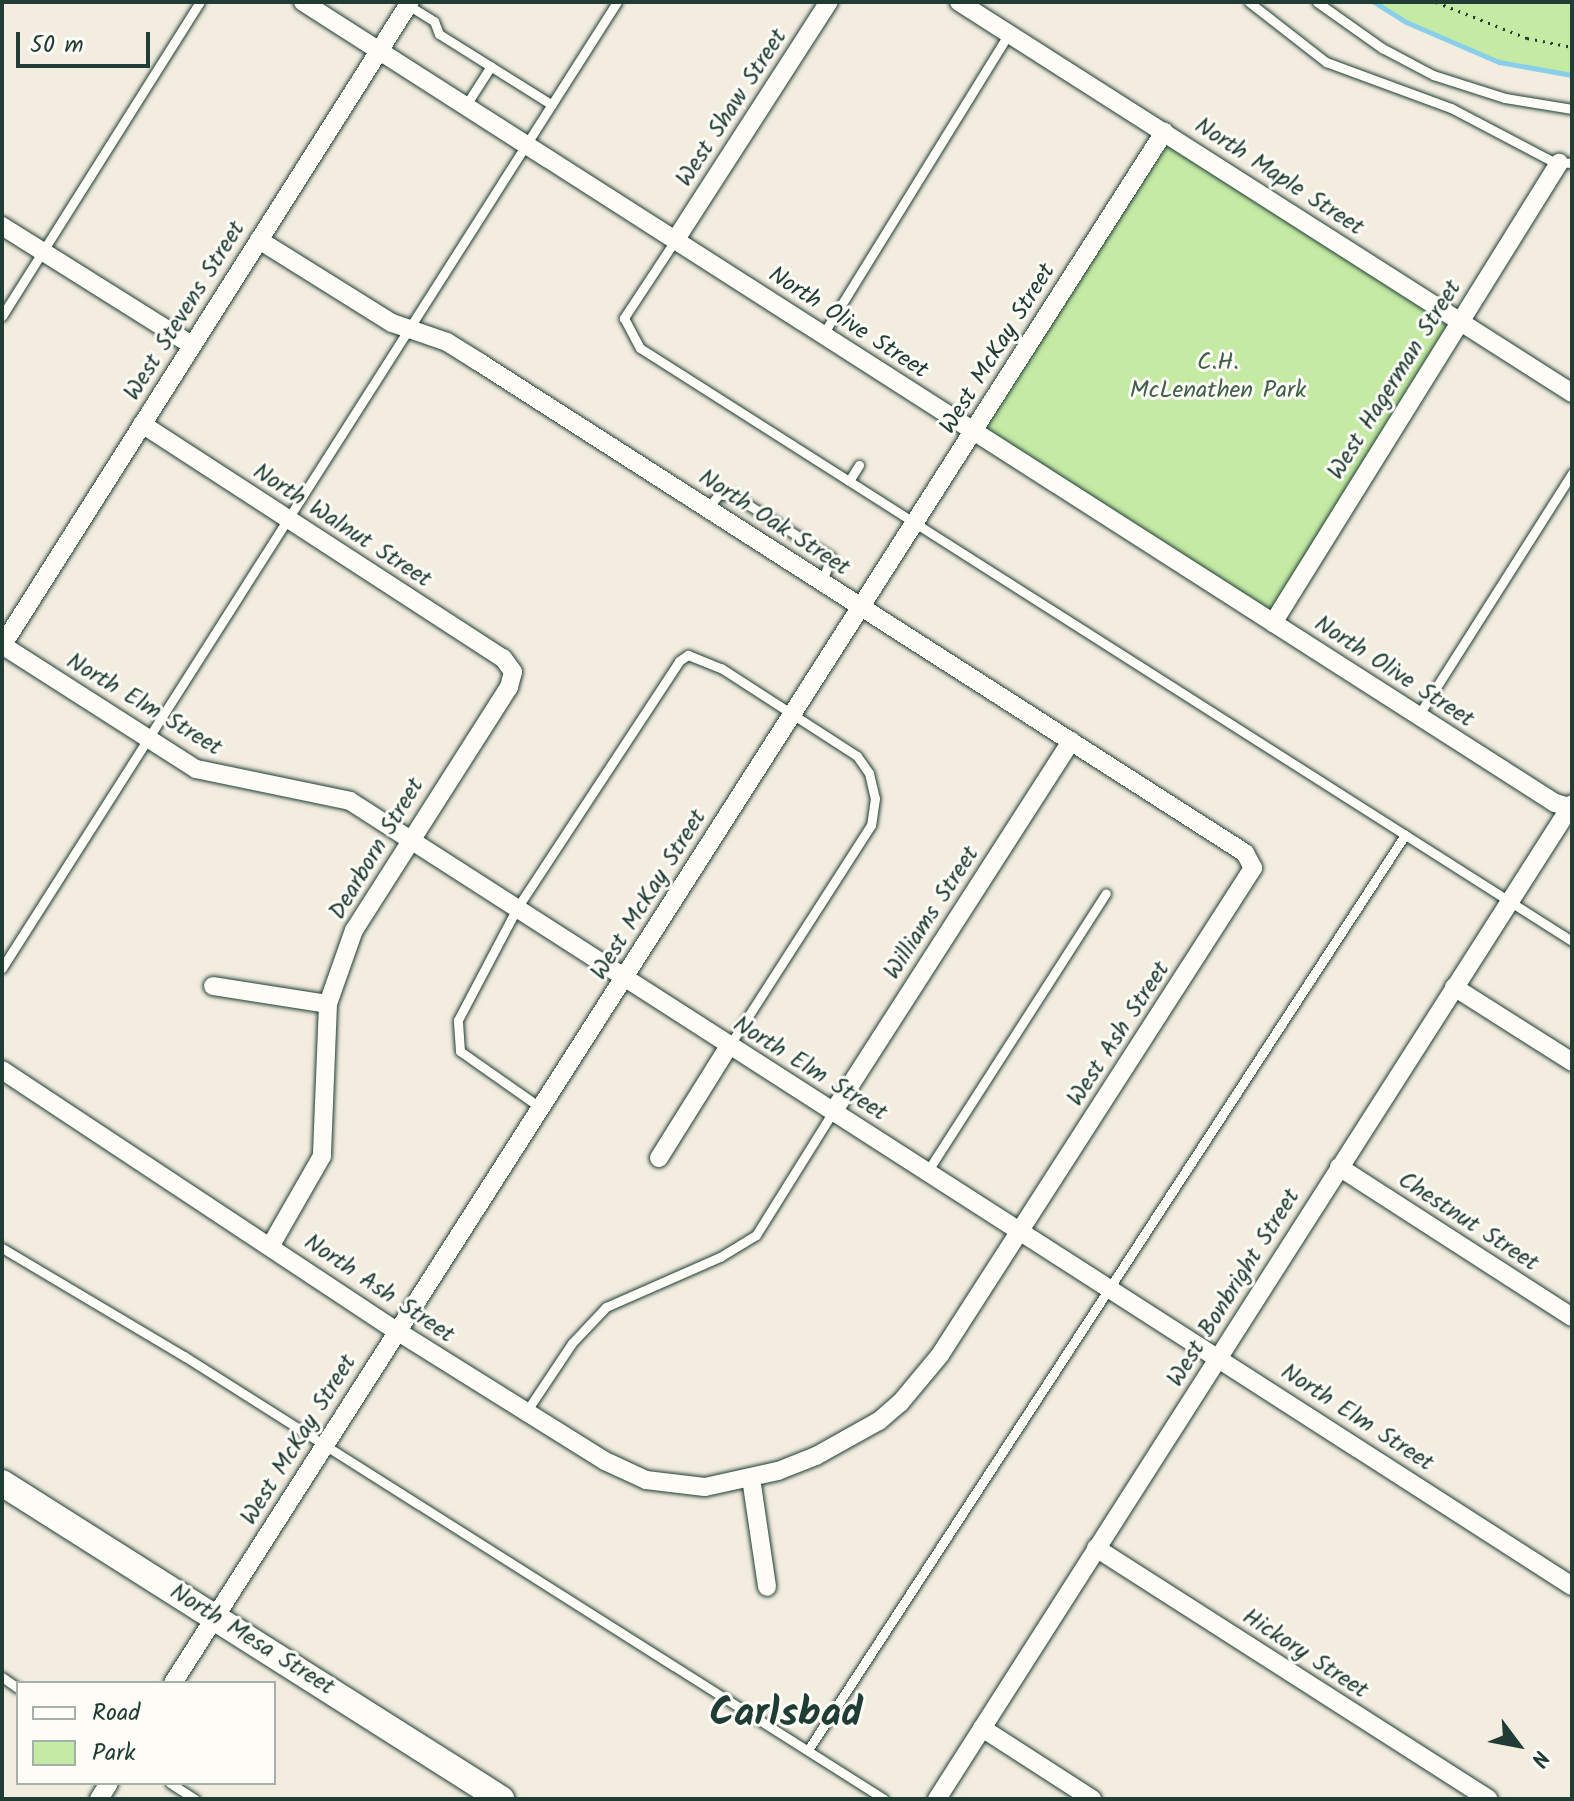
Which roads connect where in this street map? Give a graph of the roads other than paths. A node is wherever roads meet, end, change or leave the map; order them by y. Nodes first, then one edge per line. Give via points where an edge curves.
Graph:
1 (200, 2) edge
2 (303, 2) edge
3 (617, 2) edge
4 (829, 2) edge
5 (959, 2) edge
6 (1249, 2) edge
7 (1317, 2) edge
8 (409, 3) edge
9 (1009, 33) junction
10 (379, 49) junction
11 (491, 66) junction
12 (466, 105) junction
13 (552, 105) junction
14 (1572, 109) edge
15 (1164, 132) junction
16 (528, 144) junction
17 (1566, 163) edge
18 (2, 226) edge
19 (676, 239) junction
20 (259, 240) junction
21 (43, 252) junction
22 (2, 316) edge
23 (1460, 321) junction
24 (412, 329) junction
25 (822, 336) junction
26 (192, 345) junction
27 (1572, 393) edge
28 (142, 424) junction
29 (974, 431) junction
30 (859, 465) dead end
31 (1572, 473) edge
32 (849, 481) junction
33 (707, 509) junction
34 (289, 522) junction
35 (915, 523) junction
36 (821, 583) junction
37 (860, 608) junction
38 (1273, 623) junction
39 (2, 646) edge
40 (513, 672) joint
41 (792, 715) junction
42 (1418, 716) junction
43 (149, 740) junction
44 (1071, 741) junction
45 (1571, 806) edge
46 (1405, 835) junction
47 (411, 839) junction
48 (1254, 863) joint
49 (1106, 893) dead end
50 (1510, 901) junction
51 (517, 908) junction
52 (1572, 941) edge
53 (2, 968) edge
54 (625, 978) junction
55 (213, 986) dead end
56 (1454, 987) junction
57 (328, 1004) junction
58 (729, 1046) junction
59 (1572, 1062) edge
60 (2, 1070) edge
61 (541, 1108) junction
62 (833, 1112) junction
63 (659, 1158) dead end
64 (1339, 1167) junction
65 (927, 1172) junction
66 (1021, 1231) junction
67 (271, 1245) junction
68 (2, 1248) edge
69 (1112, 1288) junction
70 (1572, 1317) edge
71 (397, 1331) junction
72 (1219, 1357) junction
73 (525, 1412) junction
74 (324, 1444) junction
75 (751, 1478) junction
76 (2, 1483) edge
77 (1096, 1548) junction
78 (1572, 1586) edge
79 (767, 1587) dead end
80 (215, 1619) junction
81 (174, 1681) edge
82 (982, 1728) junction
83 (808, 1750) junction
84 (173, 1785) edge
85 (195, 1799) edge
86 (501, 1799) edge
87 (884, 1799) edge
88 (937, 1799) edge
89 (1092, 1799) edge
90 (1489, 1799) edge

1 - 21 lane
2 - 10 street, North Olive Street
3 - 13 lane
4 - 19 street, West Shaw Street
5 - 9 street, North Maple Street
6 - 17 lane via 1326,62 1451,108
7 - 14 lane via 1382,48 1433,75 1505,98
8 - 10 street, West Stevens Street
8 - 11 lane via 434,21 439,34
9 - 15 street, North Maple Street
9 - 25 lane
10 - 12 street, North Olive Street
10 - 20 street, West Stevens Street
11 - 12 lane
11 - 13 lane
12 - 16 street, North Olive Street
13 - 16 lane
15 - 23 street, North Maple Street
15 - 29 street, West McKay Street
16 - 19 street, North Olive Street
16 - 24 lane
17 - 23 street, West Hagerman Street
18 - 21 street
19 - 25 street, North Olive Street
19 - 32 lane via 624,318 626,329 640,348
20 - 24 street, North Oak Street via 392,323
20 - 26 street, West Stevens Street
21 - 22 lane
21 - 26 street
23 - 27 street, North Maple Street
23 - 38 street, West Hagerman Street
24 - 33 street, North Oak Street via 468,355
24 - 34 lane
25 - 29 street, North Olive Street
26 - 28 street, West Stevens Street
28 - 34 street, North Walnut Street
28 - 39 street, West Stevens Street
29 - 35 street, West McKay Street
29 - 38 street, North Olive Street
30 - 32 lane
31 - 42 lane
32 - 35 lane
33 - 36 street, North Oak Street
33 - 36 lane via 719,494 726,495 831,557
34 - 40 street, North Walnut Street via 503,658
34 - 43 lane
35 - 37 street, West McKay Street
35 - 46 lane
36 - 37 street, North Oak Street
37 - 41 street, West McKay Street
37 - 44 street, North Oak Street
38 - 42 street, North Olive Street
39 - 43 street, North Elm Street
40 - 47 street, Dearborn Street via 509,687
41 - 51 lane via 697,656 679,661
41 - 54 street, West McKay Street
41 - 58 lane via 865,764 875,813
42 - 45 street, North Olive Street
43 - 47 street, North Elm Street via 218,777 350,801
43 - 53 lane
44 - 48 street, North Oak Street
44 - 62 street, Williams Street
45 - 50 street, West Bonbright Street
46 - 50 lane
46 - 69 lane
47 - 51 street, North Elm Street
47 - 57 street, Dearborn Street via 354,930
48 - 66 street, West Ash Street
49 - 65 lane
50 - 52 lane
50 - 56 street, West Bonbright Street
51 - 54 street, North Elm Street
51 - 61 lane via 464,1003 456,1036 460,1051 474,1064
54 - 58 street, North Elm Street
54 - 61 street, West McKay Street
55 - 57 street
56 - 59 street
56 - 64 street, West Bonbright Street
57 - 67 street, Dearborn Street via 322,1156
58 - 62 street, North Elm Street
58 - 63 street
60 - 67 street, North Ash Street
61 - 71 street, West McKay Street
62 - 65 street, North Elm Street
62 - 73 lane via 756,1235 720,1257 606,1307 572,1343
64 - 70 street, Chestnut Street
64 - 72 street, West Bonbright Street
65 - 66 street, North Elm Street
66 - 69 street, North Elm Street
66 - 75 street, North Ash Street via 940,1355 900,1403 850,1439
67 - 71 street, North Ash Street
68 - 74 lane
69 - 72 street, North Elm Street
69 - 83 lane
71 - 73 street, North Ash Street
71 - 74 street, West McKay Street
72 - 77 street, West Bonbright Street
72 - 78 street, North Elm Street
73 - 75 street, North Ash Street via 646,1480 705,1487
74 - 80 street, West McKay Street
74 - 83 lane
75 - 79 street
76 - 80 street, North Mesa Street
77 - 82 street, West Bonbright Street
77 - 90 street, Hickory Street
80 - 81 street, West McKay Street
80 - 86 street, North Mesa Street
82 - 88 street, West Bonbright Street
82 - 89 street
83 - 87 lane
84 - 85 lane

